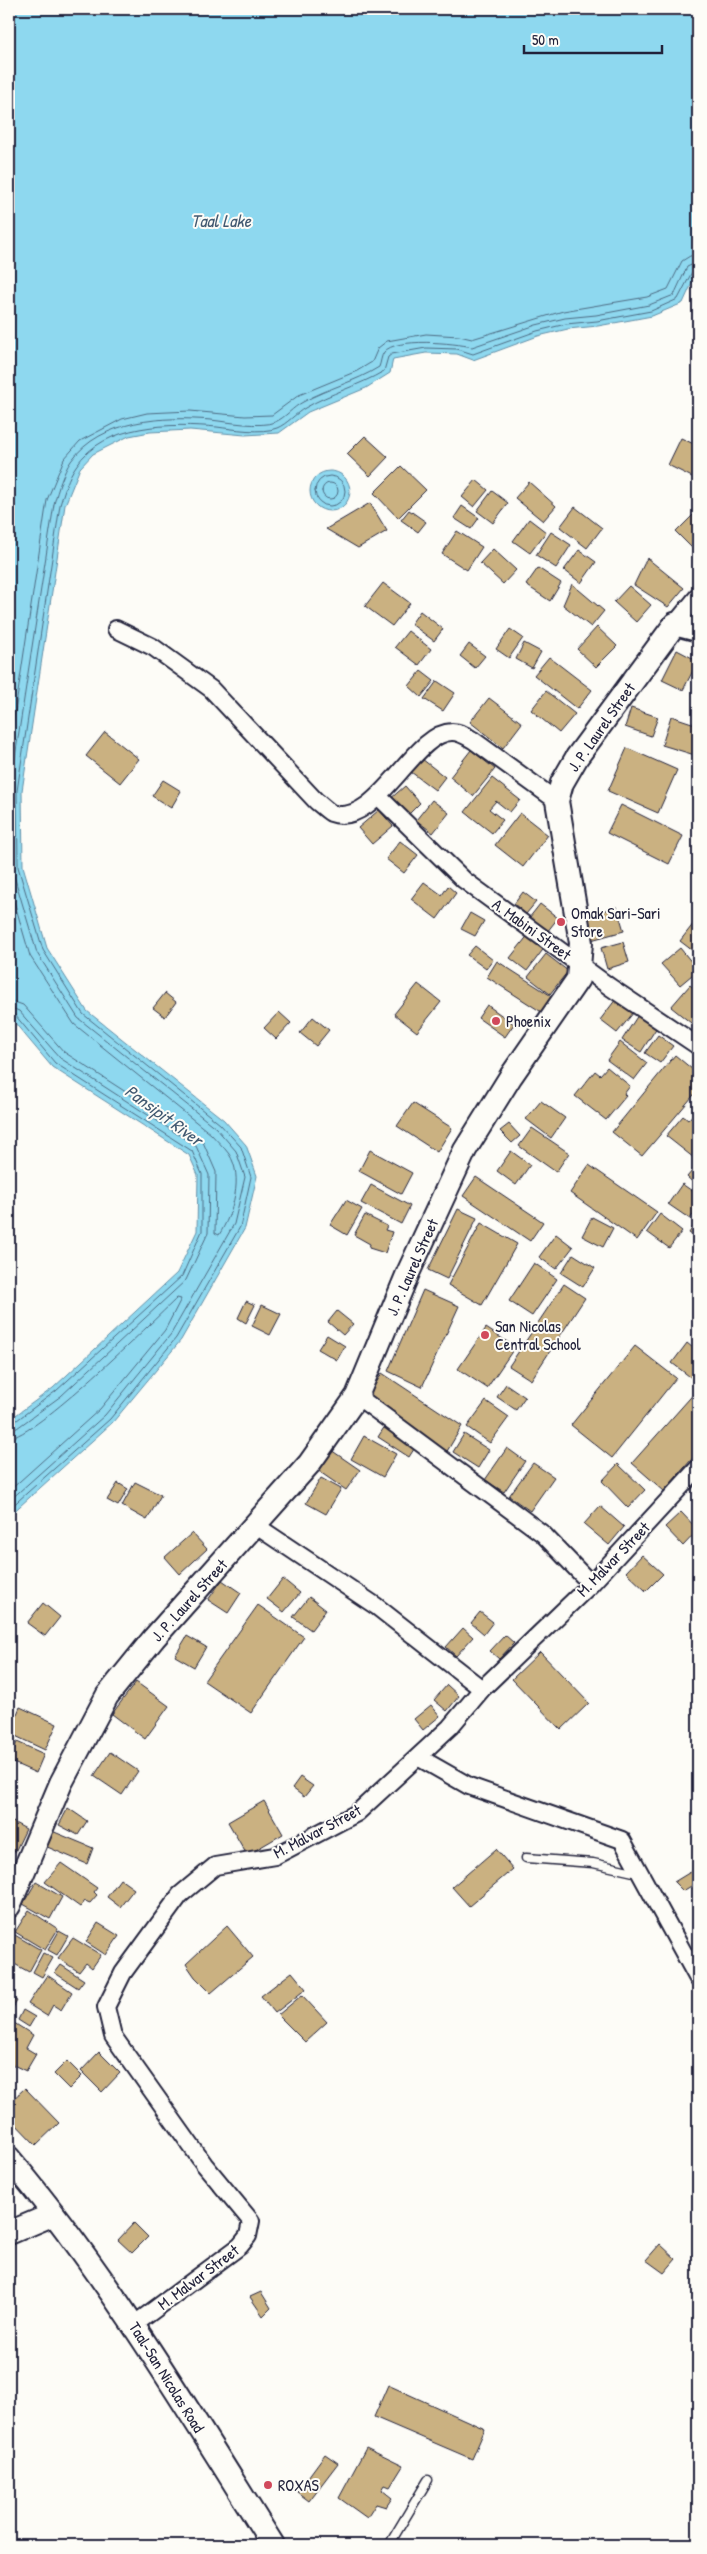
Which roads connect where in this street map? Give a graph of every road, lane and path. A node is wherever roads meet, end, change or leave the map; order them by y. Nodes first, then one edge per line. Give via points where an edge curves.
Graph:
1 (698, 596) edge
2 (675, 624) junction
3 (116, 629) dead end
4 (698, 630) edge
5 (378, 796) junction
6 (557, 801) junction
7 (581, 964) junction
8 (698, 1046) edge
9 (357, 1396) junction
10 (698, 1468) edge
11 (256, 1525) junction
12 (591, 1584) junction
13 (482, 1688) junction
14 (418, 1757) junction
15 (526, 1858) dead end
16 (640, 1873) junction
17 (9, 1906) edge
18 (698, 1978) edge
19 (9, 2158) edge
20 (54, 2214) junction
21 (9, 2234) edge
22 (135, 2324) junction
23 (428, 2480) dead end
24 (273, 2545) edge
25 (389, 2545) edge

1 - 2 street, J. P. Laurel Street
2 - 4 main road
2 - 6 main road, J. P. Laurel Street via 578,757 562,782
3 - 5 street via 152,647 211,690 316,801 331,812 345,814 363,808
5 - 6 street via 429,742 450,732 462,733
5 - 7 street, A. Mabini Street via 464,880
6 - 7 main road, J. P. Laurel Street via 581,943
7 - 8 street, A. Mabini Street
7 - 9 main road, J. P. Laurel Street via 578,979 465,1150 408,1273
9 - 11 main road, J. P. Laurel Street via 309,1464
9 - 12 street via 543,1534
10 - 12 street, M. Malvar Street
11 - 13 street via 376,1606
11 - 17 main road, J. P. Laurel Street via 154,1638 107,1696 61,1783
12 - 13 street, M. Malvar Street
13 - 14 street, M. Malvar Street via 450,1727
14 - 16 street via 469,1786 622,1840
14 - 22 street, M. Malvar Street via 357,1813 275,1856 214,1866 180,1895 118,1981 106,2007 113,2036 204,2164 250,2221 248,2236 240,2246
15 - 16 lane via 592,1863
16 - 18 street
19 - 20 main road
20 - 21 main road
20 - 22 main road, Taal-San Nicolas Road
22 - 24 main road, Taal-San Nicolas Road
23 - 25 lane

